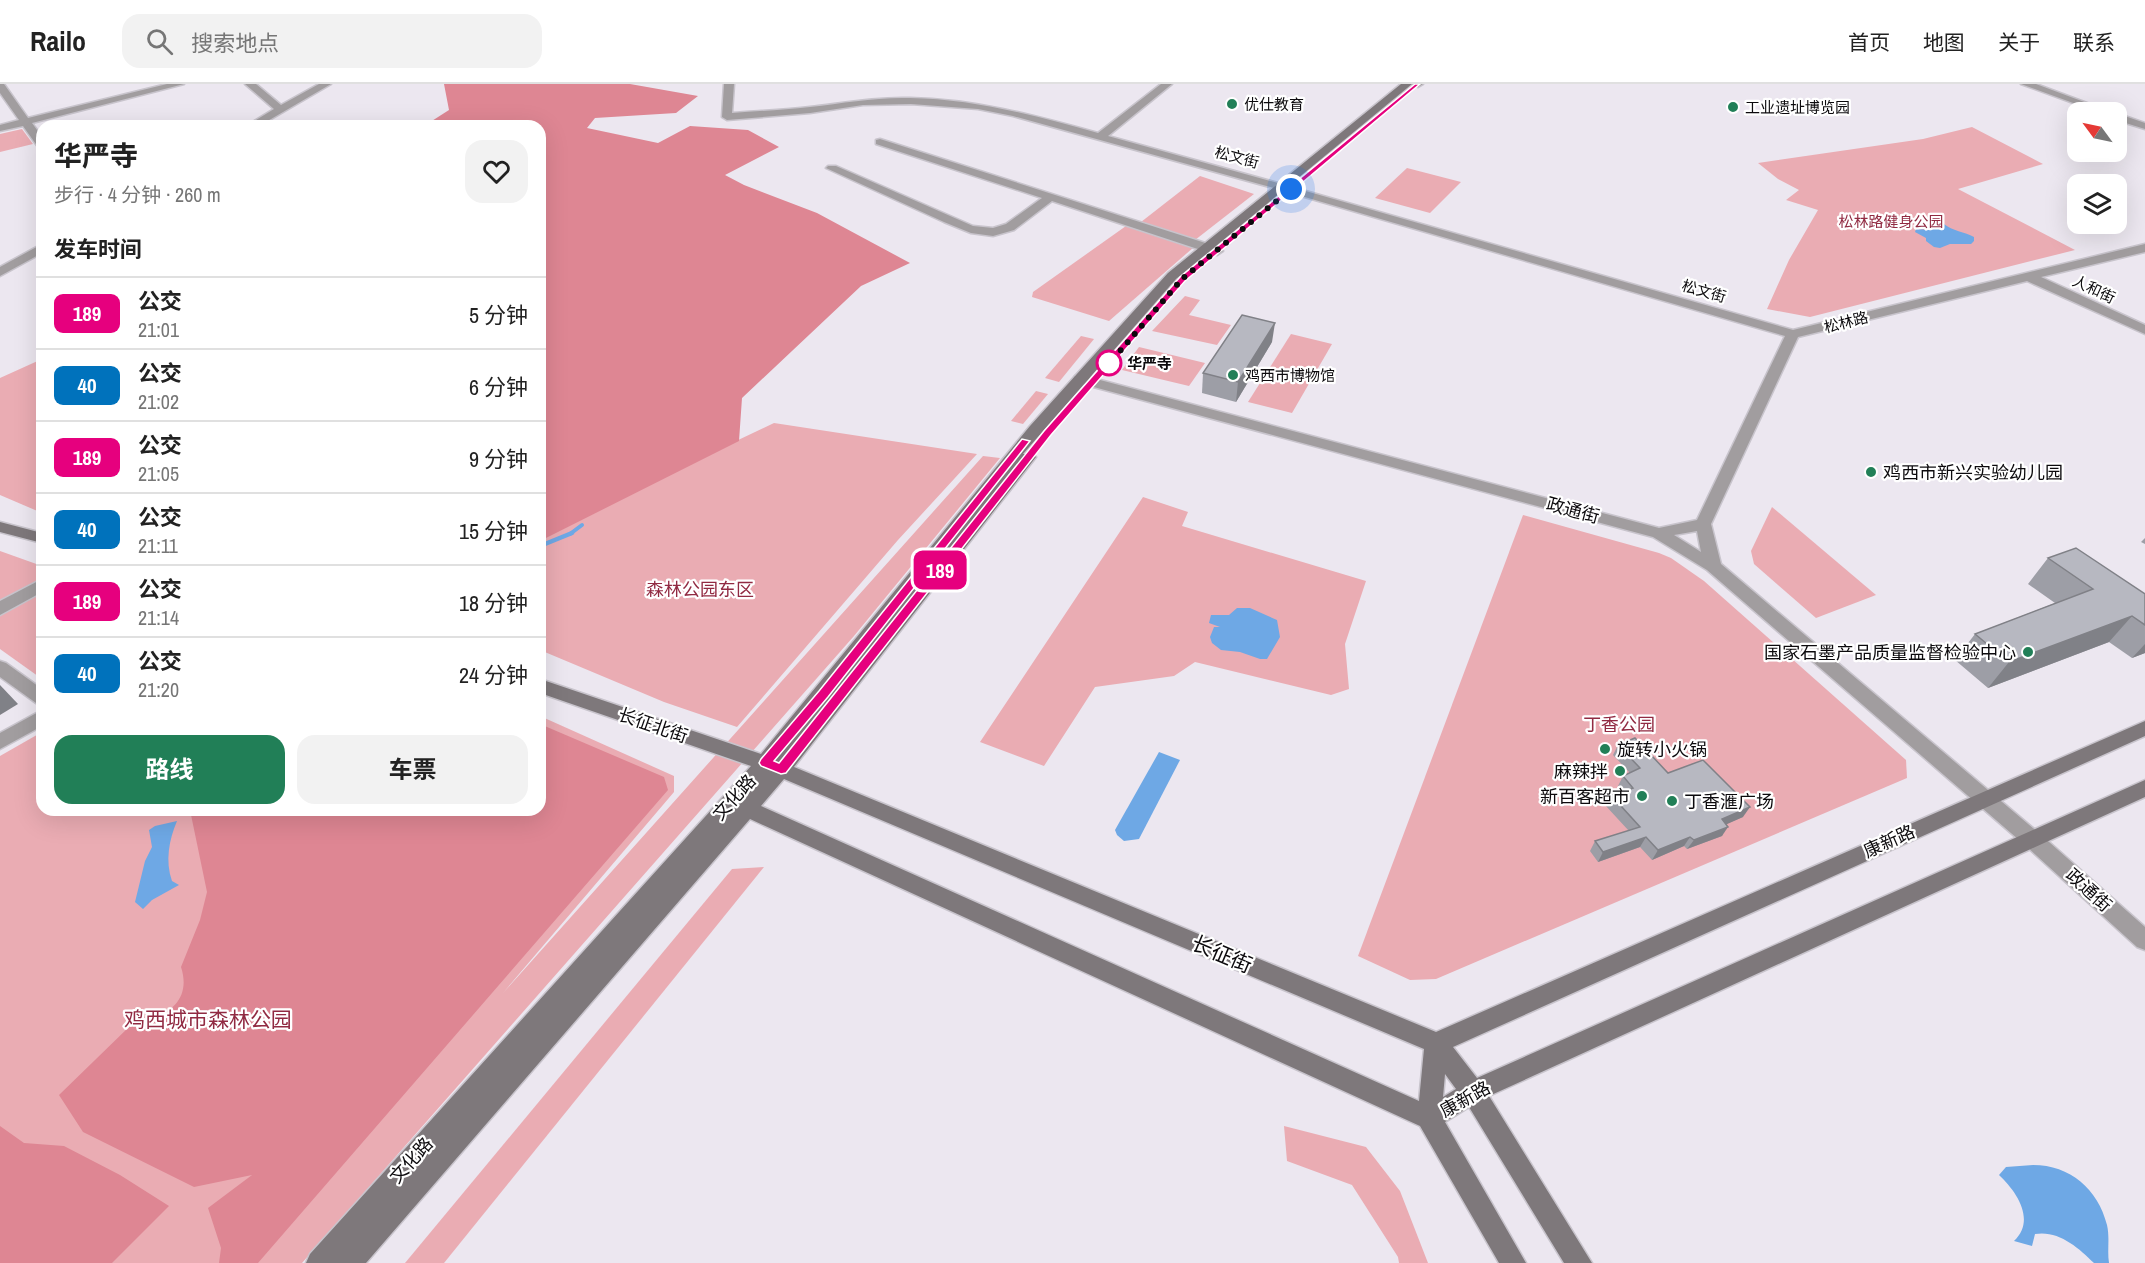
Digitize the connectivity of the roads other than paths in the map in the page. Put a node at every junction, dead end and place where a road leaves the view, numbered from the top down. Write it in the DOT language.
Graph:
graph roads {
  1 [pos="179,84"];
  2 [pos="250,84"];
  3 [pos="326,84"];
  4 [pos="729,84"];
  5 [pos="1167,84"];
  6 [pos="1407,84"];
  7 [pos="1418,84"];
  8 [pos="2025,84"];
  9 [pos="0,86"];
  10 [pos="2077,102"];
  11 [pos="280,109"];
  12 [pos="261,120"];
  13 [pos="2127,120"];
  14 [pos="27,122"];
  15 [pos="2145,126"];
  16 [pos="0,129"];
  17 [pos="36,136"];
  18 [pos="1100,137"];
  19 [pos="880,142"];
  20 [pos="832,168"];
  21 [pos="1286,188"];
  22 [pos="1051,197"];
  23 [pos="2145,248"];
  24 [pos="1211,249"];
  25 [pos="36,251"];
  26 [pos="0,272"];
  27 [pos="2030,277"];
  28 [pos="2145,330"];
  29 [pos="1793,334"];
  30 [pos="1086,380"];
  31 [pos="1703,524"];
  32 [pos="0,528"];
  33 [pos="1659,533"];
  34 [pos="36,537"];
  35 [pos="1713,566"];
  36 [pos="36,588"];
  37 [pos="0,609"];
  38 [pos="0,668"];
  39 [pos="546,688"];
  40 [pos="36,694"];
  41 [pos="36,721"];
  42 [pos="2145,728"];
  43 [pos="0,742"];
  44 [pos="773,766"];
  45 [pos="2145,788"];
  46 [pos="1984,799"];
  47 [pos="748,809"];
  48 [pos="2033,840"];
  49 [pos="2145,939"];
  50 [pos="1436,1043"];
  51 [pos="1473,1092"];
  52 [pos="1429,1118"];
  53 [pos="319,1263"];
  54 [pos="349,1263"];
  55 [pos="1513,1263"];
  56 [pos="1579,1263"];
  1 -- 14 [label="street"];
  2 -- 11 [label="street"];
  3 -- 11 [label="street"];
  4 -- 18 [label="street, 松文街"];
  5 -- 18 [label="street"];
  6 -- 21 [label="main road, 文化路"];
  7 -- 21 [label="main road, 文化路"];
  8 -- 10 [label="street"];
  9 -- 14 [label="street"];
  11 -- 12 [label="street"];
  13 -- 15 [label="street"];
  14 -- 16 [label="street"];
  14 -- 17 [label="street"];
  18 -- 21 [label="street, 松文街"];
  19 -- 22 [label="street"];
  20 -- 22 [label="street"];
  21 -- 24 [label="main road, 文化路"];
  21 -- 29 [label="street, 松文街"];
  22 -- 24 [label="street"];
  23 -- 27 [label="street, 松林路"];
  24 -- 30 [label="main road, 文化路"];
  25 -- 26 [label="street"];
  27 -- 28 [label="street, 人和街"];
  27 -- 29 [label="street, 松林路"];
  29 -- 31 [label="street"];
  30 -- 33 [label="street, 政通街"];
  30 -- 44 [label="main road, 文化路"];
  31 -- 33 [label="street"];
  31 -- 35 [label="street"];
  32 -- 34 [label="main road"];
  33 -- 35 [label="street, 政通街"];
  35 -- 46 [label="street, 政通街"];
  36 -- 37 [label="street"];
  38 -- 40 [label="street"];
  39 -- 44 [label="main road, 长征北街"];
  41 -- 43 [label="street"];
  42 -- 46 [label="main road, 康新路"];
  44 -- 47 [label="main road, 文化路"];
  44 -- 50 [label="main road, 长征街"];
  44 -- 53 [label="main road, 文化路"];
  45 -- 48 [label="main road, 康新路"];
  46 -- 48 [label="street, 政通街"];
  46 -- 50 [label="main road, 康新路"];
  47 -- 52 [label="main road"];
  47 -- 54 [label="main road, 文化路"];
  48 -- 49 [label="street, 政通街"];
  48 -- 51 [label="main road, 康新路"];
  50 -- 51 [label="main road"];
  50 -- 52 [label="main road, 康新路"];
  51 -- 52 [label="main road, 康新路"];
  51 -- 56 [label="main road"];
  52 -- 55 [label="main road"];
}
